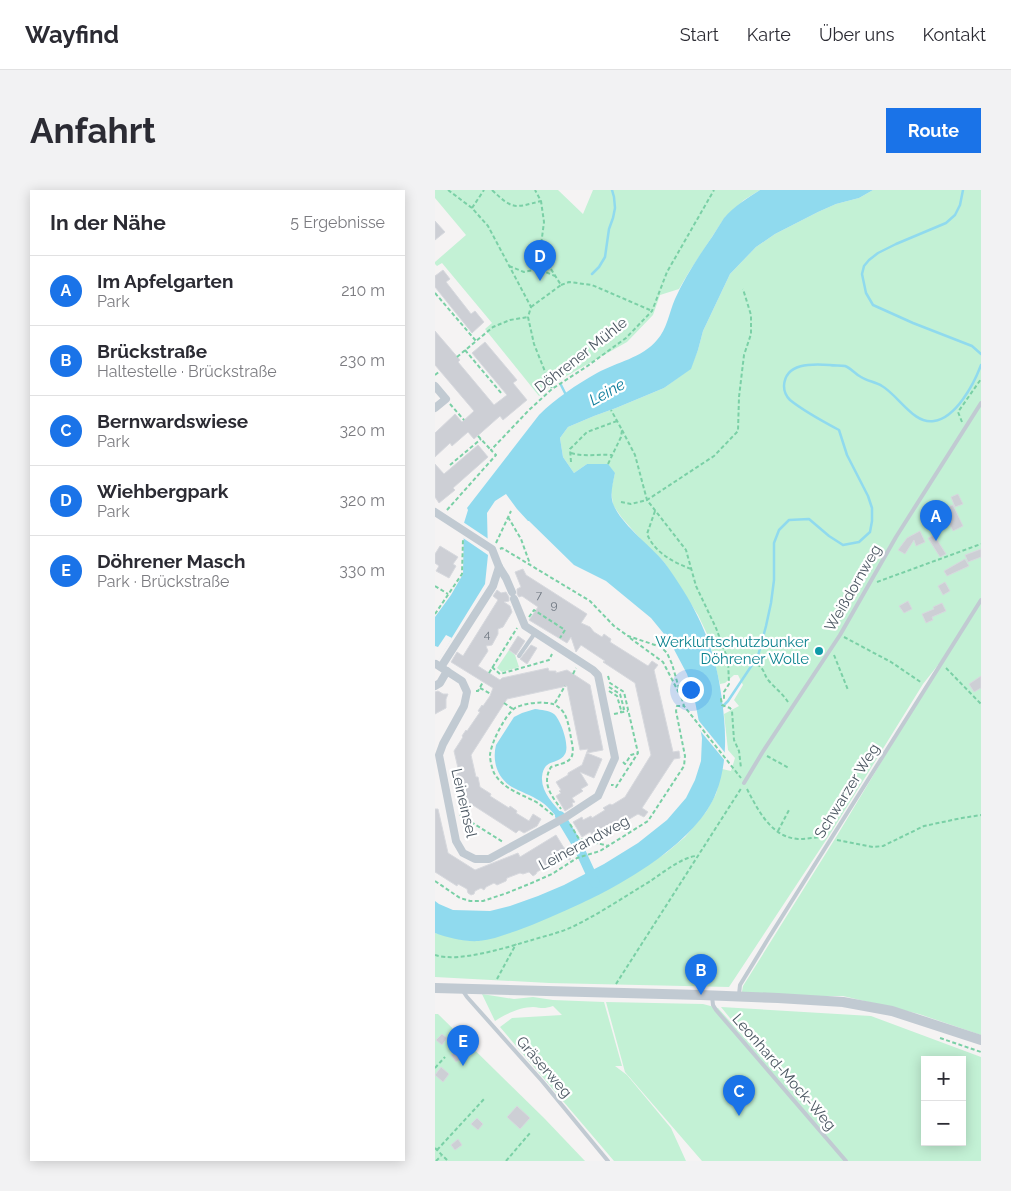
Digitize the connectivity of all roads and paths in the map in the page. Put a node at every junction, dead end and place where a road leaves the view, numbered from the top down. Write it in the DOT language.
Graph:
graph roads {
  1 [pos="448,190"];
  2 [pos="484,190"];
  3 [pos="492,190"];
  4 [pos="535,190"];
  5 [pos="714,190"];
  6 [pos="541,201"];
  7 [pos="472,208"];
  8 [pos="509,266"];
  9 [pos="555,276"];
  10 [pos="561,285"];
  11 [pos="743,289"];
  12 [pos="435,293"];
  13 [pos="531,308"];
  14 [pos="652,311"];
  15 [pos="529,317"];
  16 [pos="475,341"];
  17 [pos="465,350"];
  18 [pos="457,356"];
  19 [pos="440,371"];
  20 [pos="435,375"];
  21 [pos="981,379"];
  22 [pos="435,386"];
  23 [pos="552,389"];
  24 [pos="501,394"];
  25 [pos="446,399"];
  26 [pos="981,403"];
  27 [pos="435,408"];
  28 [pos="611,410"];
  29 [pos="464,420"];
  30 [pos="617,421"];
  31 [pos="965,428"];
  32 [pos="622,430"];
  33 [pos="478,436"];
  34 [pos="481,439"];
  35 [pos="491,450"];
  36 [pos="571,454"];
  37 [pos="612,455"];
  38 [pos="571,462"];
  39 [pos="608,464"];
  40 [pos="450,465"];
  41 [pos="647,500"];
  42 [pos="621,502"];
  43 [pos="511,511"];
  44 [pos="655,511"];
  45 [pos="438,514"];
  46 [pos="508,517"];
  47 [pos="463,530"];
  48 [pos="981,544"];
  49 [pos="492,549"];
  50 [pos="531,566"];
  51 [pos="499,568"];
  52 [pos="691,569"];
  53 [pos="868,585"];
  54 [pos="435,586"];
  55 [pos="448,594"];
  56 [pos="981,600"];
  57 [pos="435,614"];
  58 [pos="522,619"];
  59 [pos="535,633"];
  60 [pos="840,635"];
  61 [pos="628,636"];
  62 [pos="556,646"];
  63 [pos="831,648"];
  64 [pos="519,656"];
  65 [pos="757,664"];
  66 [pos="940,664"];
  67 [pos="441,668"];
  68 [pos="492,668"];
  69 [pos="489,673"];
  70 [pos="607,673"];
  71 [pos="483,682"];
  72 [pos="610,683"];
  73 [pos="435,686"];
  74 [pos="565,686"];
  75 [pos="927,686"];
  76 [pos="480,688"];
  77 [pos="848,690"];
  78 [pos="467,692"];
  79 [pos="602,692"];
  80 [pos="491,694"];
  81 [pos="682,700"];
  82 [pos="505,703"];
  83 [pos="555,704"];
  84 [pos="981,704"];
  85 [pos="684,706"];
  86 [pos="791,708"];
  87 [pos="513,709"];
  88 [pos="621,711"];
  89 [pos="628,711"];
  90 [pos="607,716"];
  91 [pos="637,753"];
  92 [pos="762,753"];
  93 [pos="625,764"];
  94 [pos="741,768"];
  95 [pos="789,768"];
  96 [pos="744,783"];
  97 [pos="613,784"];
  98 [pos="790,808"];
  99 [pos="449,809"];
  100 [pos="981,815"];
  101 [pos="566,817"];
  102 [pos="557,821"];
  103 [pos="778,831"];
  104 [pos="831,838"];
  105 [pos="609,846"];
  106 [pos="510,847"];
  107 [pos="697,856"];
  108 [pos="435,881"];
  109 [pos="516,944"];
  110 [pos="435,954"];
  111 [pos="435,988"];
  112 [pos="462,989"];
  113 [pos="495,990"];
  114 [pos="616,994"];
  115 [pos="739,997"];
  116 [pos="712,1000"];
  117 [pos="707,1008"];
  118 [pos="981,1040"];
  119 [pos="445,1057"];
  120 [pos="435,1068"];
  121 [pos="485,1098"];
  122 [pos="530,1133"];
  123 [pos="436,1149"];
  124 [pos="442,1155"];
  125 [pos="436,1161"];
  126 [pos="448,1161"];
  127 [pos="506,1161"];
  128 [pos="608,1161"];
  129 [pos="846,1161"];
  1 -- 7 [label="path"];
  2 -- 7 [label="path"];
  3 -- 6 [label="path"];
  4 -- 6 [label="path"];
  5 -- 14 [label="path, Döhrener Mühle"];
  6 -- 9 [label="path"];
  7 -- 8 [label="path"];
  8 -- 9 [label="path"];
  8 -- 13 [label="path"];
  9 -- 10 [label="path"];
  10 -- 13 [label="path"];
  10 -- 14 [label="path"];
  11 -- 41 [label="path"];
  12 -- 16 [label="path"];
  13 -- 15 [label="path"];
  14 -- 23 [label="path, Döhrener Mühle"];
  15 -- 16 [label="path"];
  15 -- 23 [label="path"];
  16 -- 17 [label="path"];
  17 -- 18 [label="path"];
  17 -- 24 [label="path"];
  19 -- 20 [label="path"];
  21 -- 31 [label="path"];
  22 -- 25 [label="street"];
  23 -- 35 [label="path, Döhrener Mühle"];
  25 -- 27 [label="street"];
  25 -- 29 [label="path"];
  26 -- 31 [label="lane, Weißdornweg"];
  28 -- 30 [label="path"];
  30 -- 32 [label="path"];
  30 -- 36 [label="path"];
  31 -- 53 [label="lane, Weißdornweg"];
  32 -- 37 [label="path"];
  32 -- 41 [label="path"];
  33 -- 34 [label="path"];
  34 -- 35 [label="path"];
  34 -- 40 [label="path"];
  35 -- 45 [label="path, Döhrener Mühle"];
  36 -- 37 [label="path"];
  36 -- 38 [label="path"];
  37 -- 39 [label="path"];
  41 -- 42 [label="path"];
  41 -- 44 [label="path"];
  43 -- 46 [label="path"];
  44 -- 52 [label="path"];
  44 -- 52 [label="path"];
  45 -- 47 [label="street"];
  46 -- 49 [label="path"];
  46 -- 50 [label="path"];
  47 -- 49 [label="street"];
  47 -- 55 [label="path"];
  48 -- 53 [label="path"];
  49 -- 50 [label="path"];
  49 -- 51 [label="street"];
  50 -- 61 [label="path"];
  51 -- 58 [label="street"];
  51 -- 67 [label="street"];
  52 -- 94 [label="path"];
  53 -- 60 [label="lane, Weißdornweg"];
  54 -- 55 [label="path"];
  55 -- 57 [label="path"];
  56 -- 66 [label="lane, Schwarzer Weg"];
  58 -- 59 [label="street, Leineinsel"];
  58 -- 62 [label="path"];
  58 -- 68 [label="path"];
  59 -- 62 [label="street, Leineinsel"];
  59 -- 64 [label="lane"];
  60 -- 63 [label="lane, Weißdornweg"];
  60 -- 75 [label="path"];
  61 -- 81 [label="path"];
  61 -- 81 [label="path"];
  62 -- 68 [label="path"];
  62 -- 79 [label="street, Leineinsel"];
  63 -- 77 [label="path"];
  63 -- 86 [label="lane, Weißdornweg"];
  65 -- 86 [label="path"];
  66 -- 75 [label="lane, Schwarzer Weg"];
  66 -- 84 [label="path"];
  67 -- 73 [label="street"];
  67 -- 78 [label="street"];
  68 -- 69 [label="path"];
  70 -- 72 [label="path"];
  71 -- 76 [label="path"];
  72 -- 88 [label="path"];
  72 -- 89 [label="path"];
  74 -- 83 [label="path"];
  75 -- 104 [label="lane, Schwarzer Weg"];
  76 -- 78 [label="path"];
  76 -- 80 [label="path"];
  78 -- 99 [label="street, Leineinsel"];
  79 -- 88 [label="path"];
  79 -- 90 [label="street, Leineinsel"];
  81 -- 85 [label="path"];
  82 -- 87 [label="path"];
  83 -- 87 [label="path"];
  83 -- 101 [label="path"];
  85 -- 96 [label="path"];
  85 -- 105 [label="path, Leinerandweg"];
  86 -- 92 [label="lane, Weißdornweg"];
  87 -- 102 [label="path"];
  88 -- 89 [label="path"];
  88 -- 90 [label="path"];
  89 -- 91 [label="path"];
  90 -- 101 [label="street, Leineinsel"];
  91 -- 93 [label="path"];
  91 -- 97 [label="path"];
  92 -- 95 [label="path"];
  92 -- 96 [label="lane, Weißdornweg"];
  96 -- 103 [label="path"];
  96 -- 107 [label="path"];
  98 -- 103 [label="path"];
  99 -- 106 [label="path"];
  99 -- 106 [label="street, Leineinsel"];
  100 -- 104 [label="path"];
  101 -- 102 [label="street, Leineinsel"];
  101 -- 105 [label="path"];
  102 -- 106 [label="street, Leineinsel"];
  103 -- 104 [label="path"];
  104 -- 115 [label="lane, Schwarzer Weg"];
  105 -- 108 [label="path, Leinerandweg"];
  107 -- 109 [label="path"];
  107 -- 114 [label="path"];
  109 -- 110 [label="path"];
  109 -- 113 [label="path"];
  111 -- 112 [label="street"];
  112 -- 113 [label="street"];
  112 -- 128 [label="lane, Gräserweg"];
  113 -- 114 [label="street"];
  114 -- 116 [label="street"];
  115 -- 116 [label="street"];
  115 -- 118 [label="street"];
  116 -- 117 [label="lane"];
  116 -- 129 [label="lane, Leonhard-Mock-Weg"];
  119 -- 120 [label="path"];
  121 -- 123 [label="path"];
  122 -- 127 [label="path"];
  123 -- 124 [label="path"];
  124 -- 125 [label="path"];
  124 -- 126 [label="path"];
}
